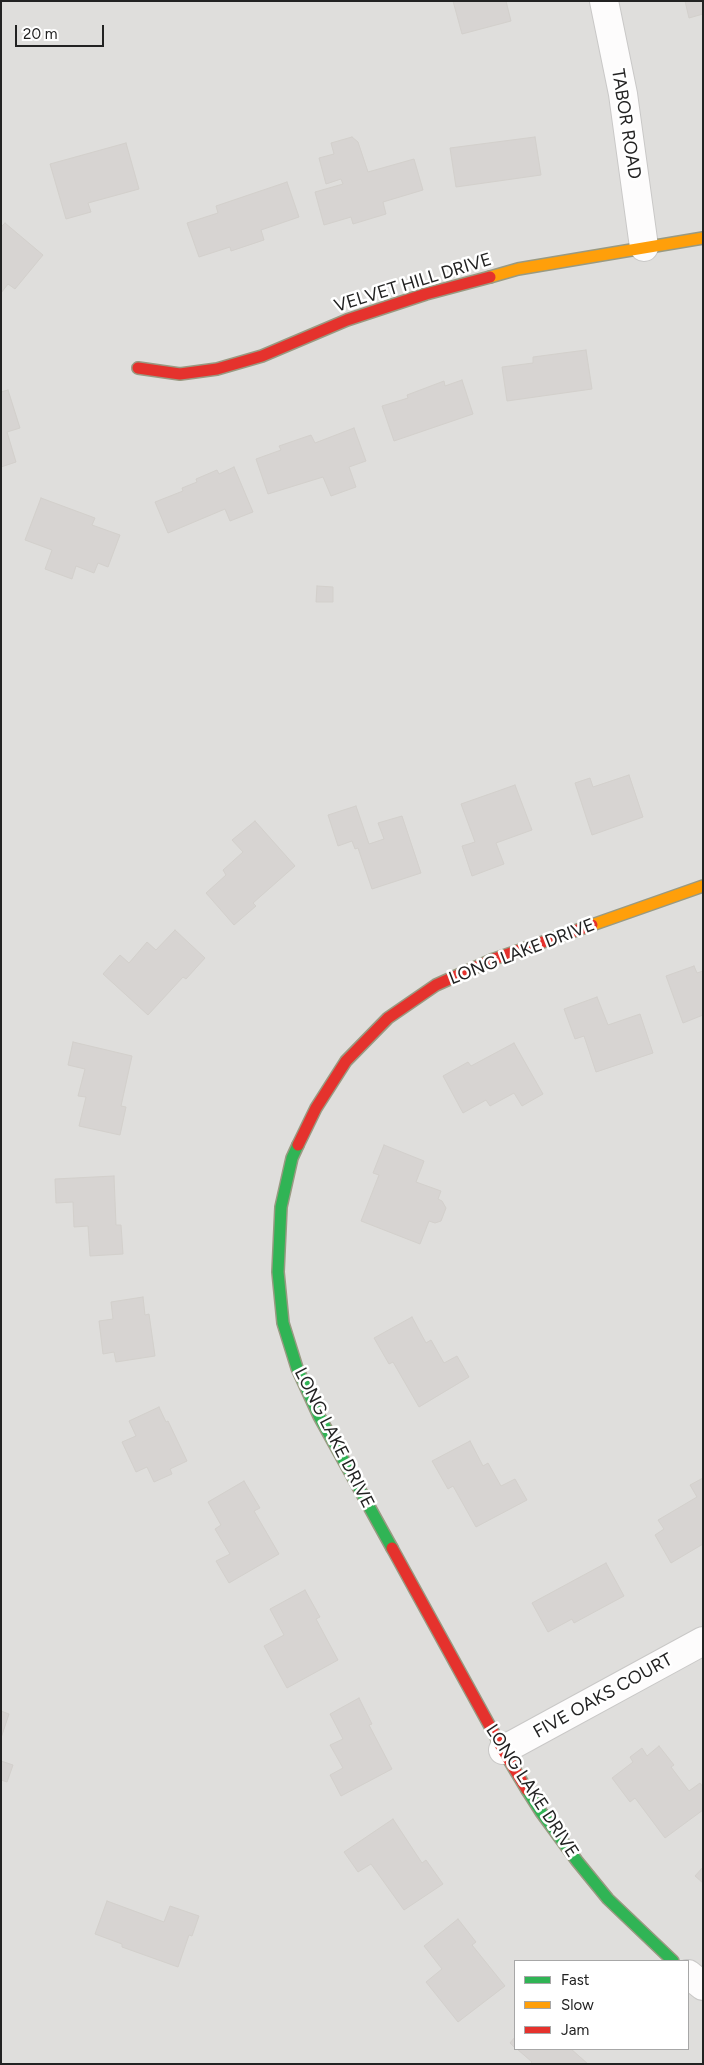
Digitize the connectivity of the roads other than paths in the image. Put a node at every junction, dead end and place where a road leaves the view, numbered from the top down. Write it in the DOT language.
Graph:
graph roads {
  1 [pos="604,1"];
  2 [pos="703,238"];
  3 [pos="644,247"];
  4 [pos="138,368"];
  5 [pos="703,886"];
  6 [pos="703,1641"];
  7 [pos="503,1750"];
  8 [pos="672,1960"];
  9 [pos="689,1975"];
  10 [pos="703,1986"];
  1 -- 3 [label="street, TABOR ROAD"];
  2 -- 3 [label="street, VELVET HILL DRIVE"];
  3 -- 4 [label="street, VELVET HILL DRIVE"];
  5 -- 7 [label="street, LONG LAKE DRIVE"];
  6 -- 7 [label="street, FIVE OAKS COURT"];
  7 -- 8 [label="street, LONG LAKE DRIVE"];
  9 -- 10 [label="street"];
}
